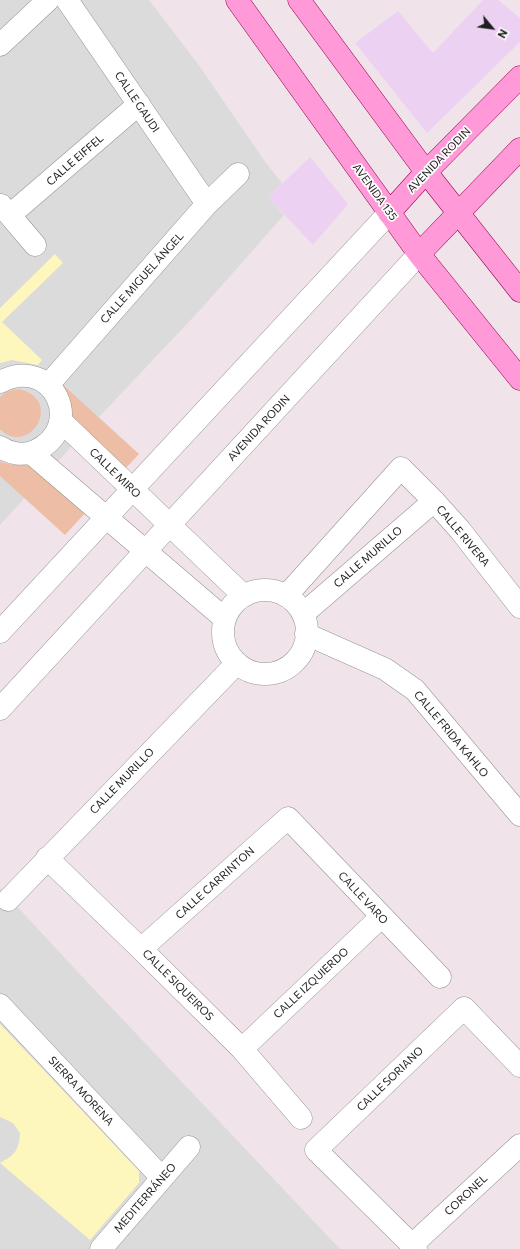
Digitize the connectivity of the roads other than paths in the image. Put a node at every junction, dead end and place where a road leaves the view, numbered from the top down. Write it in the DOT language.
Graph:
graph roads {
  1 [pos="48,0"];
  2 [pos="67,0"];
  3 [pos="237,0"];
  4 [pos="300,0"];
  5 [pos="0,45"];
  6 [pos="520,77"];
  7 [pos="139,104"];
  8 [pos="520,149"];
  9 [pos="426,172"];
  10 [pos="238,174"];
  11 [pos="207,204"];
  12 [pos="5,210"];
  13 [pos="458,212"];
  14 [pos="389,213"];
  15 [pos="35,245"];
  16 [pos="419,254"];
  17 [pos="520,291"];
  18 [pos="520,379"];
  19 [pos="0,382"];
  20 [pos="48,385"];
  21 [pos="61,421"];
  22 [pos="0,447"];
  23 [pos="31,453"];
  24 [pos="132,489"];
  25 [pos="434,501"];
  26 [pos="106,517"];
  27 [pos="170,525"];
  28 [pos="145,551"];
  29 [pos="244,596"];
  30 [pos="286,596"];
  31 [pos="520,607"];
  32 [pos="225,619"];
  33 [pos="305,624"];
  34 [pos="0,632"];
  35 [pos="237,663"];
  36 [pos="0,709"];
  37 [pos="520,815"];
  38 [pos="288,818"];
  39 [pos="47,858"];
  40 [pos="8,900"];
  41 [pos="381,917"];
  42 [pos="141,949"];
  43 [pos="440,977"];
  44 [pos="0,1005"];
  45 [pos="242,1049"];
  46 [pos="520,1066"];
  47 [pos="301,1118"];
  48 [pos="520,1145"];
  49 [pos="189,1147"];
  50 [pos="162,1178"];
  51 [pos="414,1247"];
  52 [pos="101,1249"];
  1 -- 5 [label="street"];
  2 -- 7 [label="street, CALLE GAUDI"];
  3 -- 14 [label="main road, AVENIDA 135"];
  4 -- 9 [label="main road"];
  6 -- 9 [label="main road, AVENIDA RODIN"];
  7 -- 11 [label="street, CALLE GAUDI"];
  7 -- 12 [label="street, CALLE EIFFEL"];
  8 -- 13 [label="main road, AVENIDA RODIN"];
  9 -- 13 [label="main road"];
  9 -- 14 [label="main road, AVENIDA RODIN"];
  10 -- 11 [label="street, CALLE MIGUEL ÁNGEL"];
  11 -- 20 [label="street, CALLE MIGUEL ÁNGEL"];
  12 -- 15 [label="street"];
  13 -- 16 [label="main road, AVENIDA RODIN"];
  13 -- 17 [label="main road"];
  14 -- 16 [label="main road, AVENIDA 135"];
  14 -- 24 [label="street, AVENIDA RODIN"];
  16 -- 18 [label="main road, AVENIDA 135"];
  16 -- 27 [label="street, AVENIDA RODIN"];
  19 -- 20 [label="street"];
  20 -- 21 [label="street"];
  21 -- 23 [label="street"];
  21 -- 24 [label="street, CALLE MIRO"];
  22 -- 23 [label="street"];
  23 -- 26 [label="street"];
  24 -- 26 [label="street, AVENIDA RODIN"];
  24 -- 27 [label="street, CALLE MIRO"];
  25 -- 30 [label="street, CALLE RIVERA"];
  25 -- 31 [label="street, CALLE RIVERA"];
  25 -- 33 [label="street, CALLE MURILLO"];
  26 -- 28 [label="street"];
  26 -- 34 [label="street, AVENIDA RODIN"];
  27 -- 28 [label="street, AVENIDA RODIN"];
  27 -- 29 [label="street"];
  28 -- 32 [label="street"];
  28 -- 36 [label="street, AVENIDA RODIN"];
  29 -- 30 [label="street"];
  29 -- 32 [label="street"];
  30 -- 33 [label="street"];
  32 -- 35 [label="street"];
  33 -- 35 [label="street"];
  33 -- 37 [label="street, CALLE FRIDA KAHLO"];
  35 -- 39 [label="street, CALLE MURILLO"];
  38 -- 41 [label="street, CALLE VARO"];
  38 -- 42 [label="street, CALLE CARRINTON"];
  39 -- 40 [label="street, CALLE MURILLO"];
  39 -- 42 [label="street, CALLE SIQUEIROS"];
  41 -- 43 [label="street, CALLE VARO"];
  41 -- 45 [label="street, CALLE IZQUIERDO"];
  42 -- 45 [label="street, CALLE SIQUEIROS"];
  44 -- 50 [label="street, SIERRA MORENA"];
  45 -- 47 [label="street, CALLE SIQUEIROS"];
  46 -- 51 [label="street, CALLE SORIANO"];
  48 -- 51 [label="street, CORONEL"];
  49 -- 50 [label="street, MEDITERRÁNEO"];
  50 -- 52 [label="street, MEDITERRÁNEO"];
}
